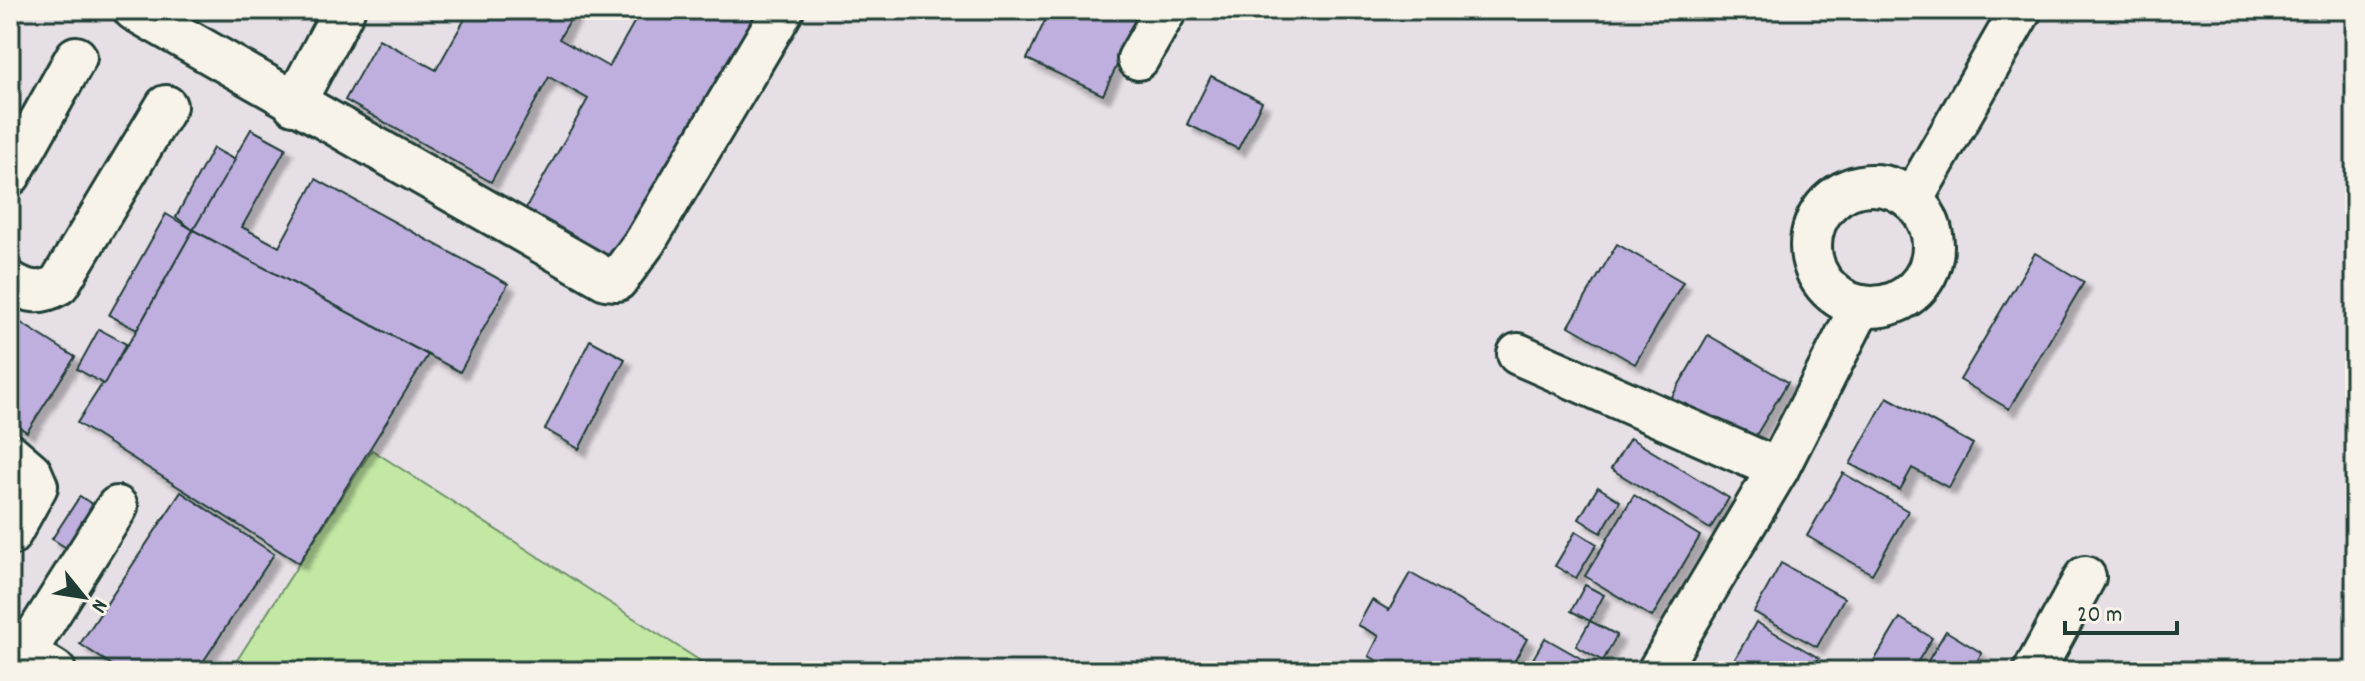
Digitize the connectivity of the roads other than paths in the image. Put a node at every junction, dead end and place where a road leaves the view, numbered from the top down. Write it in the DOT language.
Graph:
graph roads {
  1 [pos="134,10"];
  2 [pos="344,10"];
  3 [pos="783,10"];
  4 [pos="1166,10"];
  5 [pos="2021,10"];
  6 [pos="76,57"];
  7 [pos="1138,59"];
  8 [pos="294,104"];
  9 [pos="166,106"];
  10 [pos="10,175"];
  11 [pos="1912,200"];
  12 [pos="10,282"];
  13 [pos="1861,306"];
  14 [pos="1518,354"];
  15 [pos="10,454"];
  16 [pos="1778,469"];
  17 [pos="117,507"];
  18 [pos="10,535"];
  19 [pos="2085,577"];
  20 [pos="30,656"];
  21 [pos="1658,671"];
  22 [pos="2034,671"];
  1 -- 8 [label="street"];
  2 -- 8 [label="street"];
  3 -- 8 [label="street"];
  4 -- 7 [label="street"];
  5 -- 11 [label="street"];
  6 -- 10 [label="street"];
  9 -- 12 [label="street"];
  11 -- 13 [label="street"];
  11 -- 13 [label="street"];
  13 -- 16 [label="street"];
  14 -- 16 [label="street"];
  15 -- 18 [label="street"];
  16 -- 21 [label="street"];
  17 -- 20 [label="street"];
  19 -- 22 [label="street"];
}
